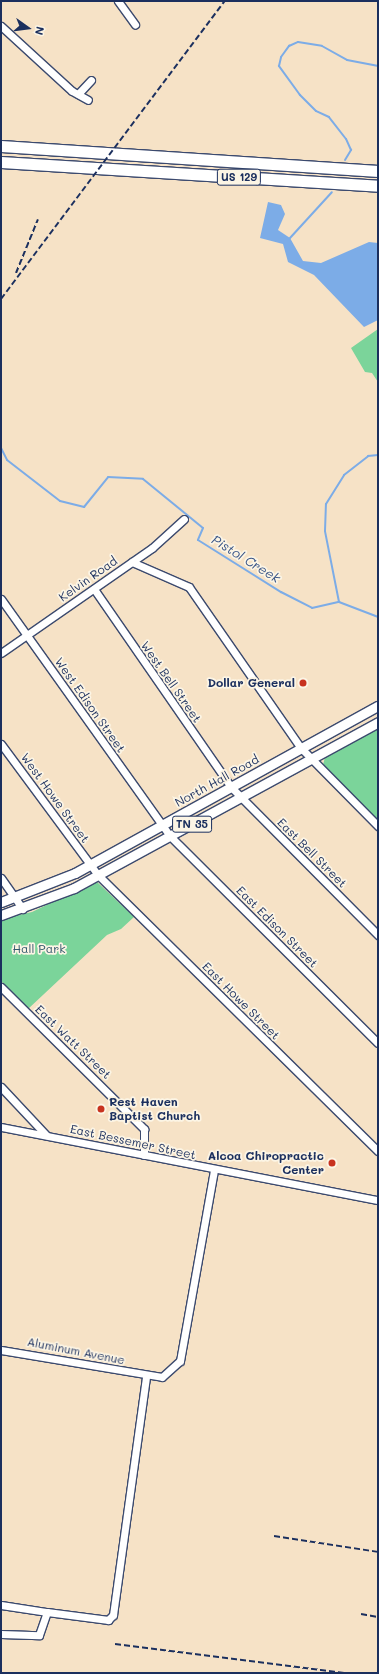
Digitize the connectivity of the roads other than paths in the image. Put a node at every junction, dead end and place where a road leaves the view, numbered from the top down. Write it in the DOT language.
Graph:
graph roads {
  1 [pos="118,1"];
  2 [pos="135,24"];
  3 [pos="1,26"];
  4 [pos="91,80"];
  5 [pos="78,94"];
  6 [pos="88,100"];
  7 [pos="1,146"];
  8 [pos="1,162"];
  9 [pos="378,171"];
  10 [pos="378,186"];
  11 [pos="184,519"];
  12 [pos="132,562"];
  13 [pos="94,589"];
  14 [pos="1,599"];
  15 [pos="27,635"];
  16 [pos="1,653"];
  17 [pos="378,706"];
  18 [pos="378,722"];
  19 [pos="1,744"];
  20 [pos="301,748"];
  21 [pos="311,759"];
  22 [pos="231,787"];
  23 [pos="241,797"];
  24 [pos="162,825"];
  25 [pos="378,826"];
  26 [pos="170,836"];
  27 [pos="90,865"];
  28 [pos="98,875"];
  29 [pos="1,878"];
  30 [pos="15,898"];
  31 [pos="1,902"];
  32 [pos="23,909"];
  33 [pos="1,915"];
  34 [pos="378,935"];
  35 [pos="1,987"];
  36 [pos="378,1043"];
  37 [pos="1,1087"];
  38 [pos="1,1127"];
  39 [pos="46,1135"];
  40 [pos="378,1151"];
  41 [pos="144,1155"];
  42 [pos="214,1170"];
  43 [pos="378,1200"];
  44 [pos="1,1350"];
  45 [pos="146,1376"];
  46 [pos="1,1605"];
  47 [pos="47,1612"];
  48 [pos="1,1634"];
  1 -- 2 [label="street"];
  3 -- 5 [label="street"];
  4 -- 5 [label="street"];
  5 -- 6 [label="street"];
  7 -- 9 [label="highway, US 129"];
  8 -- 10 [label="highway, US 129"];
  11 -- 12 [label="street, Kelvin Road"];
  12 -- 13 [label="street, Kelvin Road"];
  12 -- 20 [label="street"];
  13 -- 15 [label="street, Kelvin Road"];
  13 -- 22 [label="street, West Bell Street"];
  14 -- 15 [label="street, West Edison Street"];
  15 -- 16 [label="street, Kelvin Road"];
  15 -- 24 [label="street, West Edison Street"];
  17 -- 20 [label="main road, North Hall Road / TN 35"];
  18 -- 21 [label="main road, North Hall Road / TN 35"];
  19 -- 27 [label="street, West Howe Street"];
  20 -- 21 [label="street"];
  20 -- 22 [label="main road, North Hall Road / TN 35"];
  21 -- 23 [label="main road, North Hall Road / TN 35"];
  21 -- 25 [label="street"];
  22 -- 23 [label="street, East Bell Street"];
  22 -- 24 [label="main road, North Hall Road / TN 35"];
  23 -- 26 [label="main road, North Hall Road / TN 35"];
  23 -- 34 [label="street, East Bell Street"];
  24 -- 26 [label="street, East Edison Street"];
  24 -- 27 [label="main road, North Hall Road / TN 35"];
  26 -- 28 [label="main road, North Hall Road / TN 35"];
  26 -- 36 [label="street, East Edison Street"];
  27 -- 28 [label="street, East Howe Street"];
  27 -- 30 [label="main road, North Hall Road / TN 35"];
  28 -- 32 [label="main road, North Hall Road / TN 35"];
  28 -- 40 [label="street, East Howe Street"];
  29 -- 30 [label="street"];
  30 -- 31 [label="main road, North Hall Road / TN 35"];
  30 -- 32 [label="street"];
  32 -- 33 [label="main road, North Hall Road / TN 35"];
  35 -- 41 [label="street, East Watt Street"];
  37 -- 39 [label="street"];
  38 -- 39 [label="street, East Bessemer Street"];
  39 -- 41 [label="street, East Bessemer Street"];
  41 -- 42 [label="street, East Bessemer Street"];
  42 -- 43 [label="street, East Bessemer Street"];
  42 -- 45 [label="street, Aluminum Avenue"];
  44 -- 45 [label="street, Aluminum Avenue"];
  45 -- 47 [label="street"];
  46 -- 47 [label="street"];
  47 -- 48 [label="street"];
}
